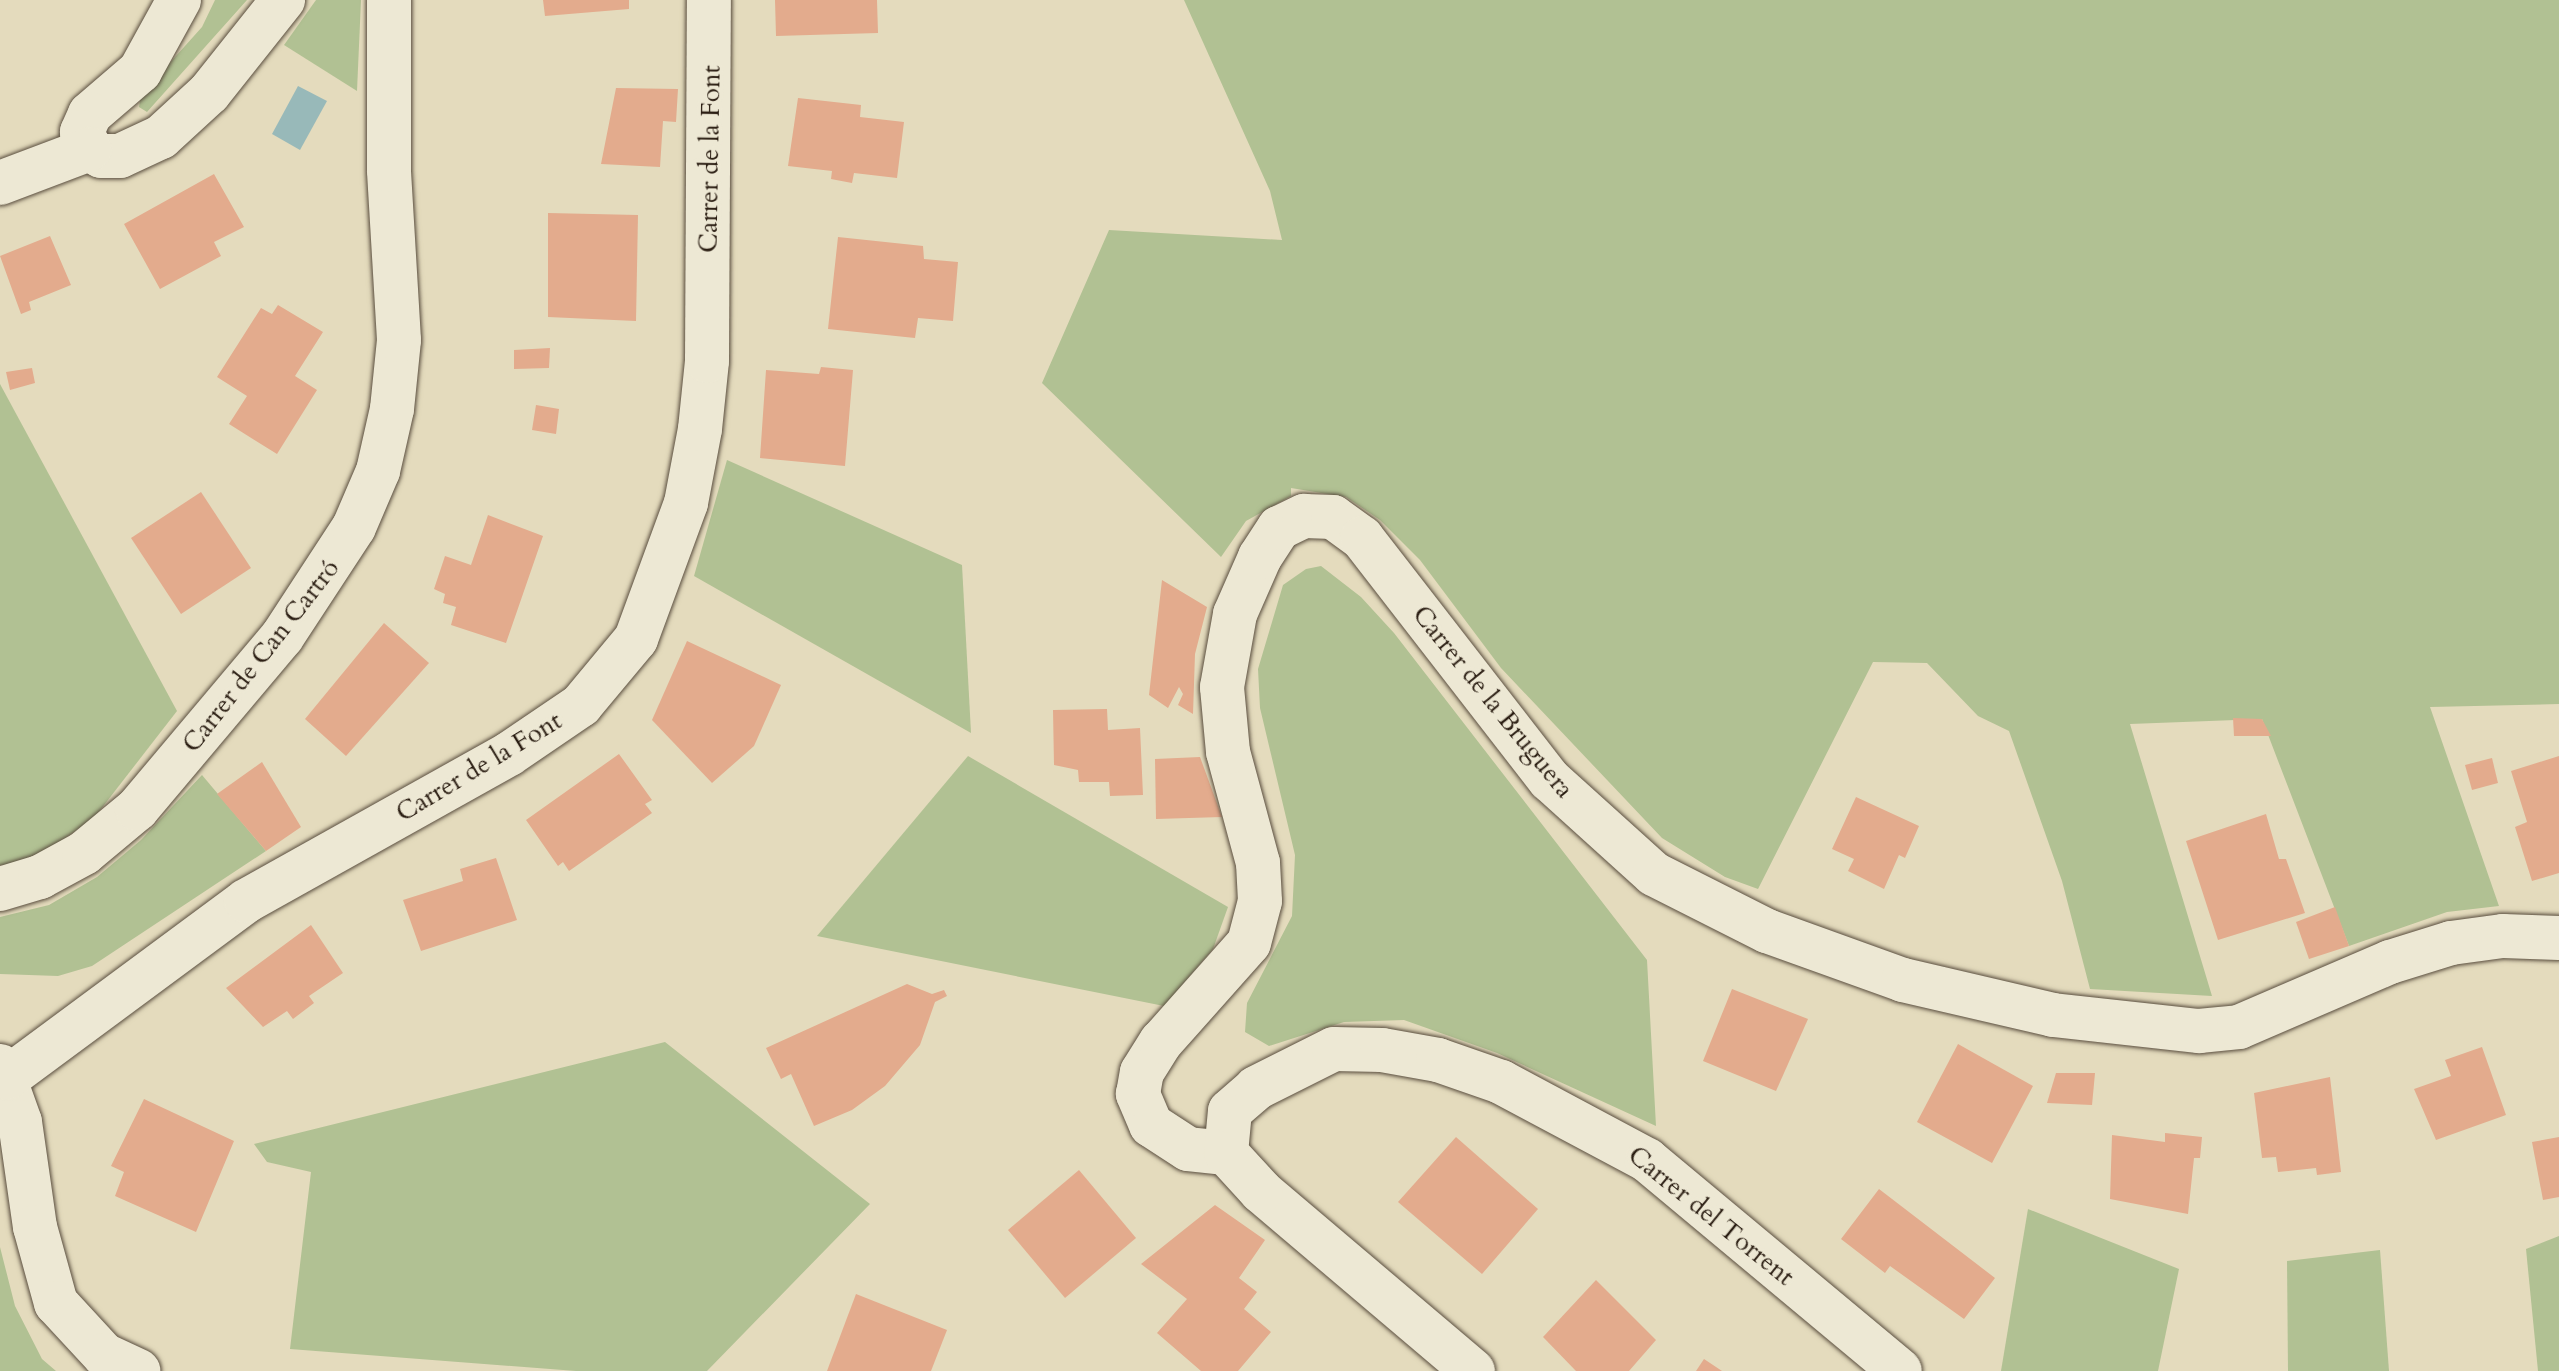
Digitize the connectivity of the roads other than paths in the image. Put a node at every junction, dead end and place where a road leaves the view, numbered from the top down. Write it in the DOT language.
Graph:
graph roads {
  1 [pos="179,0"];
  2 [pos="283,0"];
  3 [pos="389,0"];
  4 [pos="709,0"];
  5 [pos="90,149"];
  6 [pos="0,183"];
  7 [pos="0,889"];
  8 [pos="2559,938"];
  9 [pos="3,1072"];
  10 [pos="1226,1153"];
  11 [pos="138,1371"];
  12 [pos="1473,1371"];
  13 [pos="1900,1371"];
  1 -- 5 [label="street"];
  2 -- 5 [label="street"];
  3 -- 7 [label="street, Carrer de Can Cartró"];
  4 -- 9 [label="street, Carrer de la Font"];
  5 -- 6 [label="street"];
  8 -- 10 [label="street, Carrer de la Bruguera"];
  9 -- 11 [label="street"];
  10 -- 12 [label="street"];
  10 -- 13 [label="street, Carrer del Torrent"];
}
